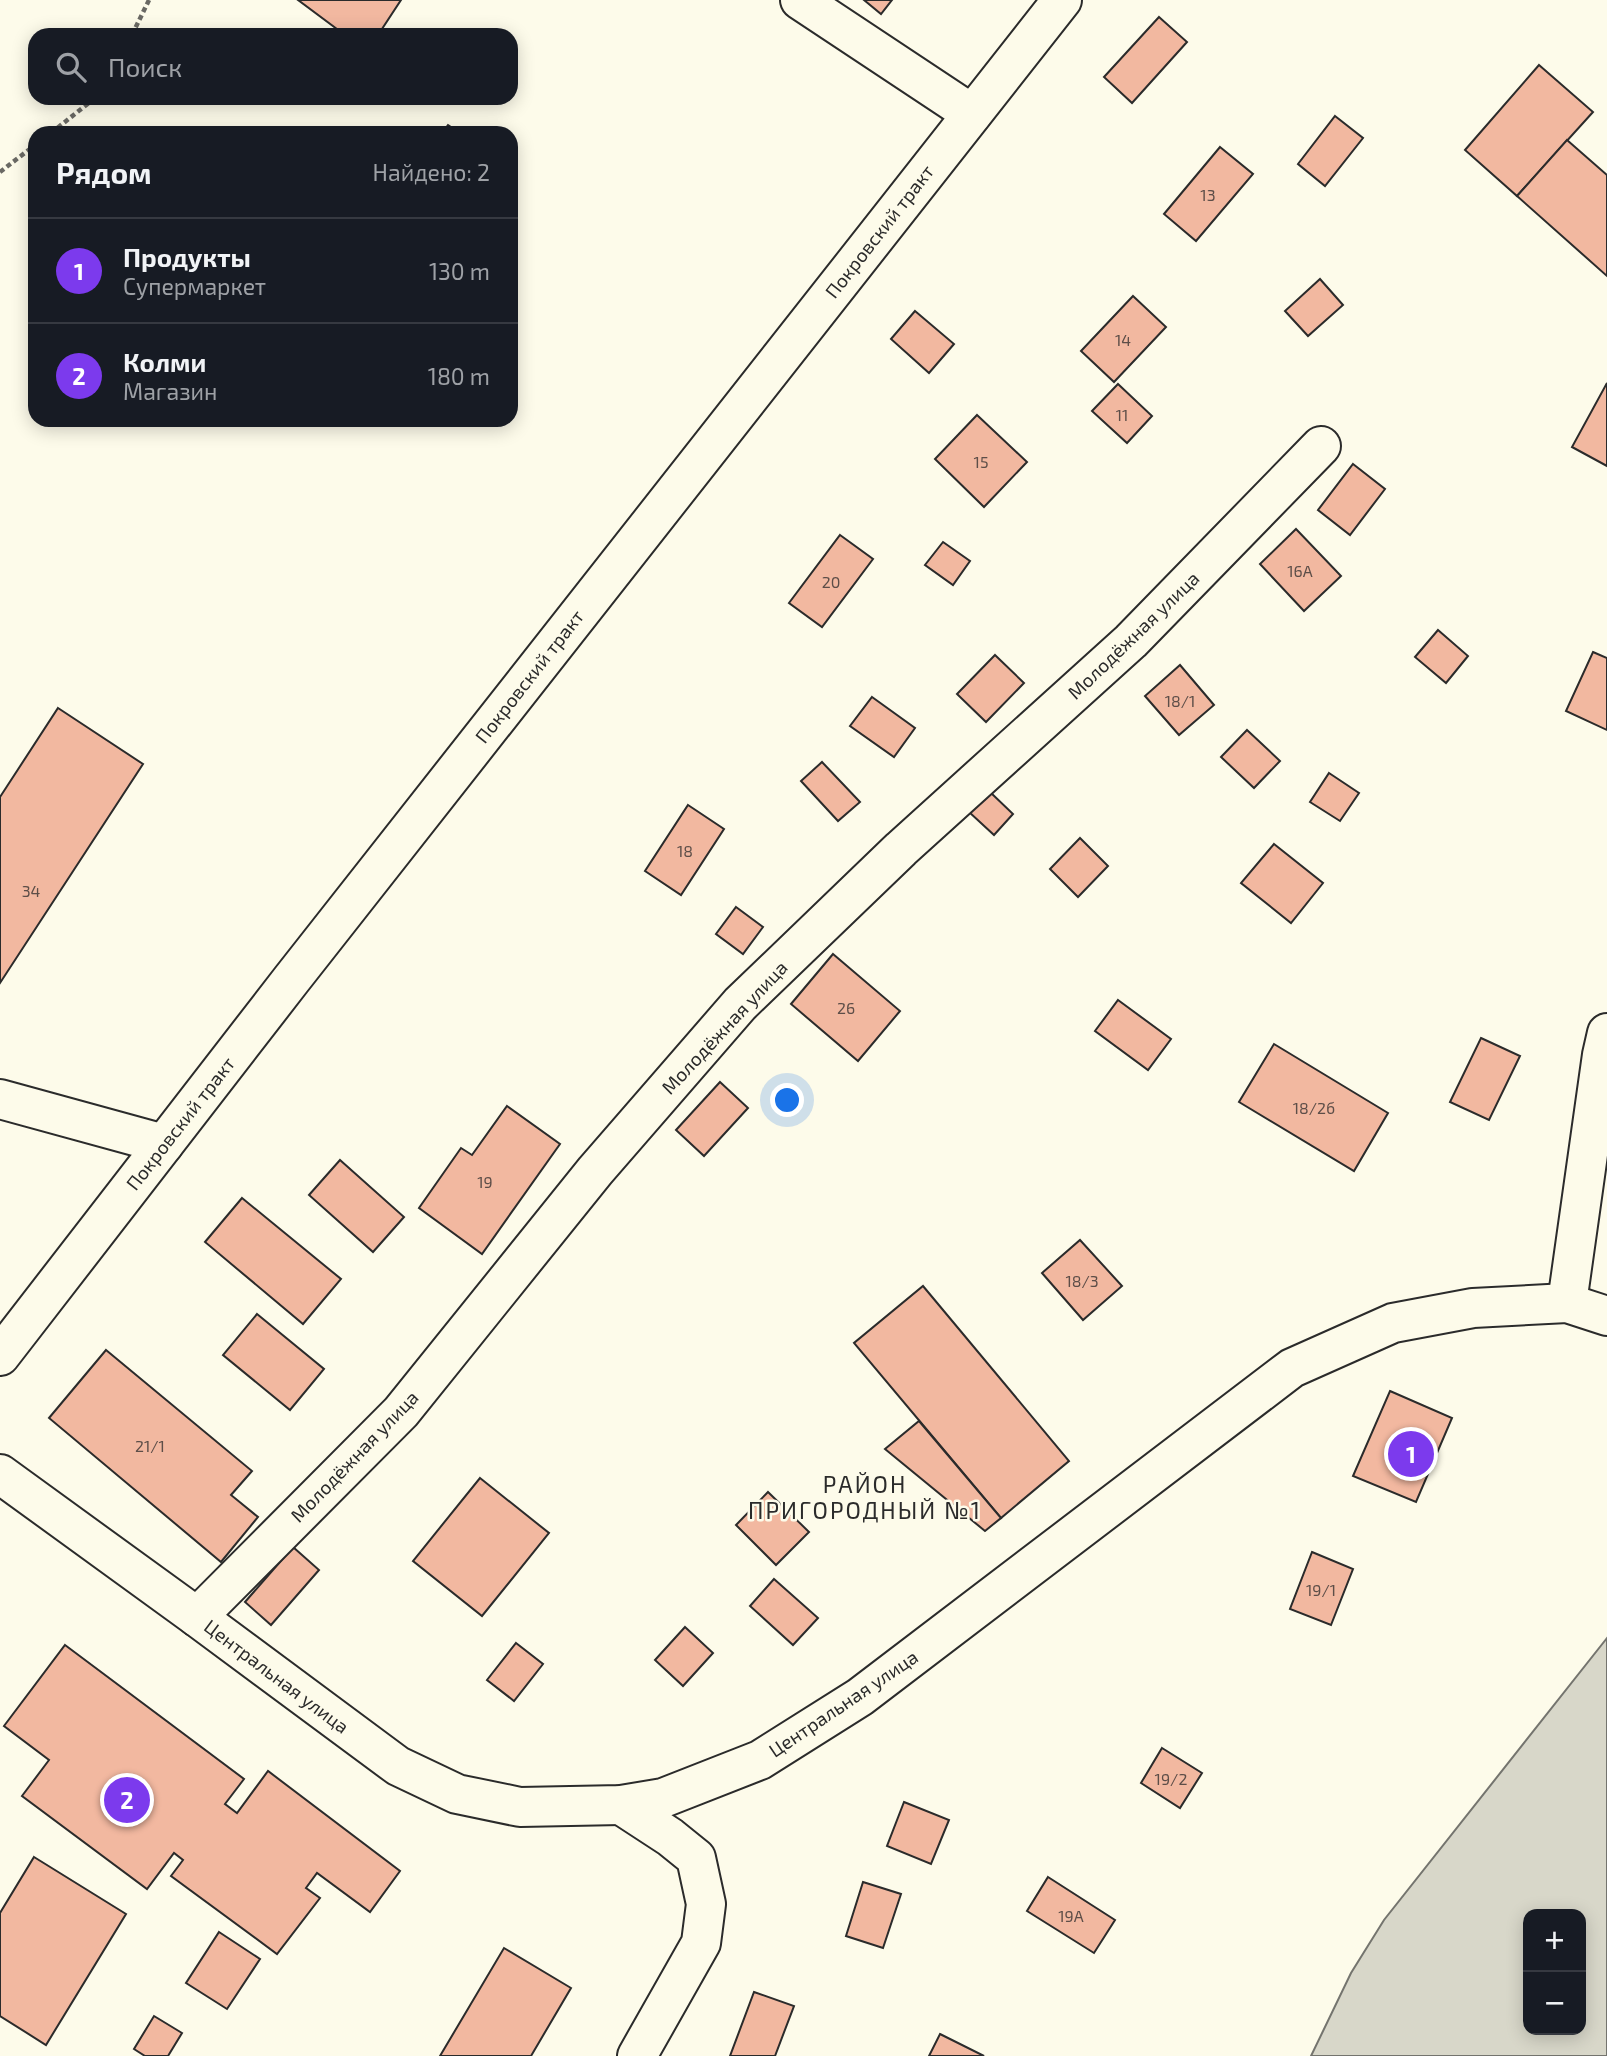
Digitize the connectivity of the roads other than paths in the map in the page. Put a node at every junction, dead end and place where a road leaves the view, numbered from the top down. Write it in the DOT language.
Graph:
graph roads {
  1 [pos="800,0"];
  2 [pos="1062,0"];
  3 [pos="972,114"];
  4 [pos="1321,446"];
  5 [pos="1607,1033"];
  6 [pos="0,1099"];
  7 [pos="164,1144"];
  8 [pos="1567,1303"];
  9 [pos="1607,1316"];
  10 [pos="0,1356"];
  11 [pos="0,1474"];
  12 [pos="197,1617"];
  13 [pos="621,1805"];
  14 [pos="637,2056"];
  1 -- 3 [label="street"];
  2 -- 3 [label="street, Покровский тракт"];
  3 -- 7 [label="street, Покровский тракт"];
  4 -- 12 [label="street, Молодёжная улица"];
  5 -- 8 [label="street"];
  6 -- 7 [label="street"];
  7 -- 10 [label="street, Покровский тракт"];
  8 -- 9 [label="street, Центральная улица"];
  8 -- 13 [label="street, Центральная улица"];
  11 -- 12 [label="street, Центральная улица"];
  12 -- 13 [label="street, Центральная улица"];
  13 -- 14 [label="street"];
}
